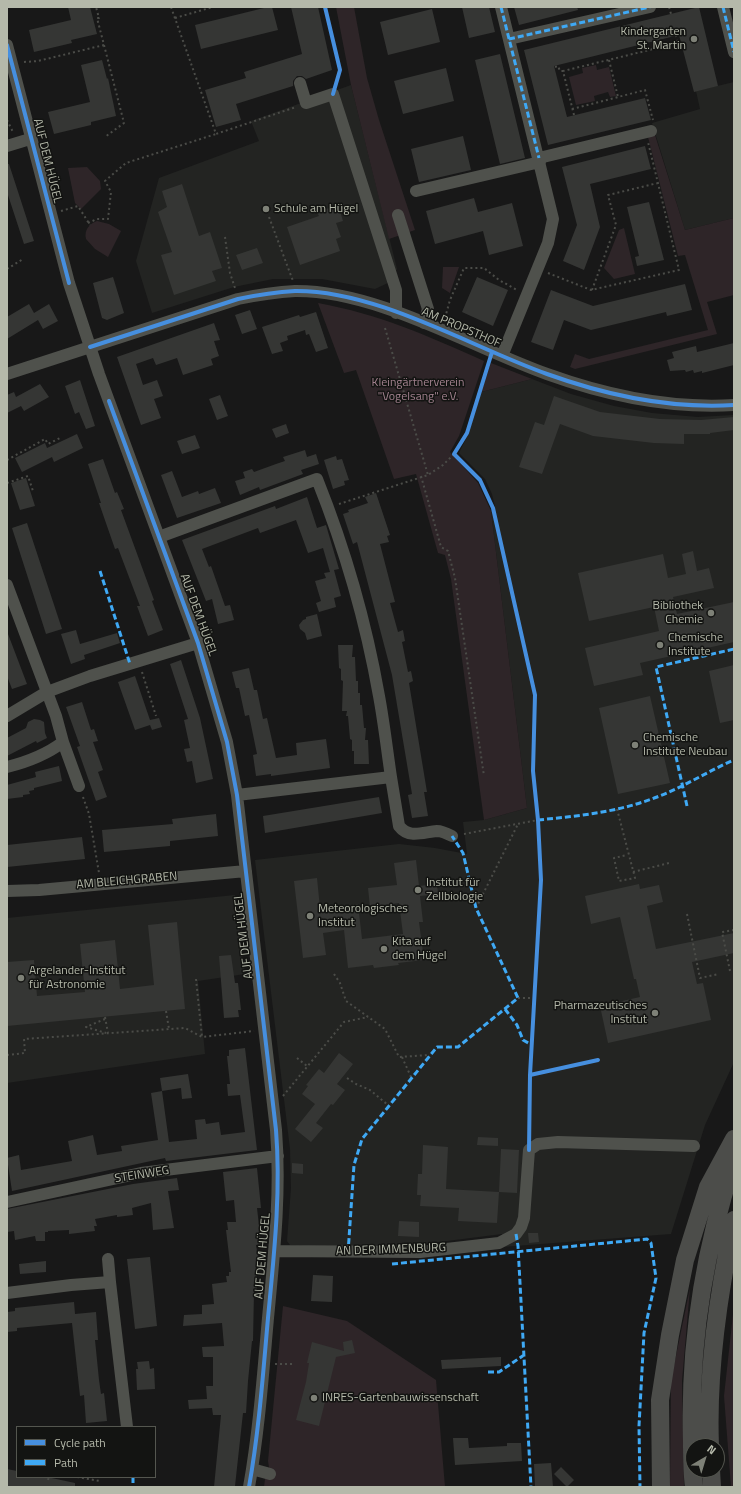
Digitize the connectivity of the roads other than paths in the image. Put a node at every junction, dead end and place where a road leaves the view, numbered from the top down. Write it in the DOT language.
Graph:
graph roads {
  1 [pos="501,7"];
  2 [pos="650,7"];
  3 [pos="723,7"];
  4 [pos="509,39"];
  5 [pos="7,45"];
  6 [pos="734,52"];
  7 [pos="300,84"];
  8 [pos="648,131"];
  9 [pos="30,139"];
  10 [pos="7,146"];
  11 [pos="539,160"];
  12 [pos="416,191"];
  13 [pos="398,215"];
  14 [pos="396,313"];
  15 [pos="424,323"];
  16 [pos="90,347"];
  17 [pos="502,356"];
  18 [pos="7,374"];
  19 [pos="734,405"];
  20 [pos="159,537"];
  21 [pos="7,585"];
  22 [pos="198,643"];
  23 [pos="47,692"];
  24 [pos="7,716"];
  25 [pos="63,742"];
  26 [pos="7,767"];
  27 [pos="391,777"];
  28 [pos="79,786"];
  29 [pos="237,795"];
  30 [pos="452,836"];
  31 [pos="246,871"];
  32 [pos="7,891"];
  33 [pos="734,1139"];
  34 [pos="694,1146"];
  35 [pos="278,1156"];
  36 [pos="734,1160"];
  37 [pos="7,1202"];
  38 [pos="734,1220"];
  39 [pos="274,1251"];
  40 [pos="108,1259"];
  41 [pos="110,1282"];
  42 [pos="7,1293"];
  43 [pos="127,1426"];
  44 [pos="710,1438"];
  45 [pos="252,1469"];
  46 [pos="270,1474"];
  47 [pos="249,1487"];
  48 [pos="661,1487"];
  49 [pos="694,1487"];
  1 -- 4 [label="street"];
  2 -- 4 [label="street"];
  3 -- 6 [label="street"];
  4 -- 11 [label="street"];
  5 -- 9 [label="street, AUF DEM HÜGEL"];
  7 -- 14 [label="street"];
  8 -- 11 [label="street"];
  9 -- 10 [label="street"];
  9 -- 16 [label="street, AUF DEM HÜGEL"];
  11 -- 12 [label="street"];
  11 -- 17 [label="street"];
  13 -- 15 [label="street"];
  14 -- 15 [label="street, AM PROPSTHOF"];
  14 -- 16 [label="street, AM PROPSTHOF"];
  15 -- 17 [label="street, AM PROPSTHOF"];
  16 -- 18 [label="street, AM PROPSTHOF"];
  16 -- 20 [label="street, AUF DEM HÜGEL"];
  17 -- 19 [label="street, AM PROPSTHOF"];
  20 -- 22 [label="street, AUF DEM HÜGEL"];
  20 -- 27 [label="street"];
  21 -- 23 [label="street"];
  22 -- 23 [label="street"];
  22 -- 29 [label="street, AUF DEM HÜGEL"];
  23 -- 24 [label="street"];
  23 -- 25 [label="street"];
  25 -- 26 [label="street"];
  25 -- 28 [label="street"];
  27 -- 29 [label="street"];
  27 -- 30 [label="street"];
  29 -- 31 [label="street, AUF DEM HÜGEL"];
  31 -- 32 [label="street, AM BLEICHGRABEN"];
  31 -- 35 [label="street, AUF DEM HÜGEL"];
  33 -- 48 [label="highway"];
  34 -- 39 [label="street, AN DER IMMENBURG"];
  35 -- 37 [label="street, STEINWEG"];
  35 -- 39 [label="street, AUF DEM HÜGEL"];
  36 -- 49 [label="highway"];
  38 -- 44 [label="highway"];
  39 -- 45 [label="street, AUF DEM HÜGEL"];
  40 -- 41 [label="street"];
  41 -- 42 [label="street"];
  41 -- 43 [label="street"];
  45 -- 46 [label="street"];
  45 -- 47 [label="street, AUF DEM HÜGEL"];
}
